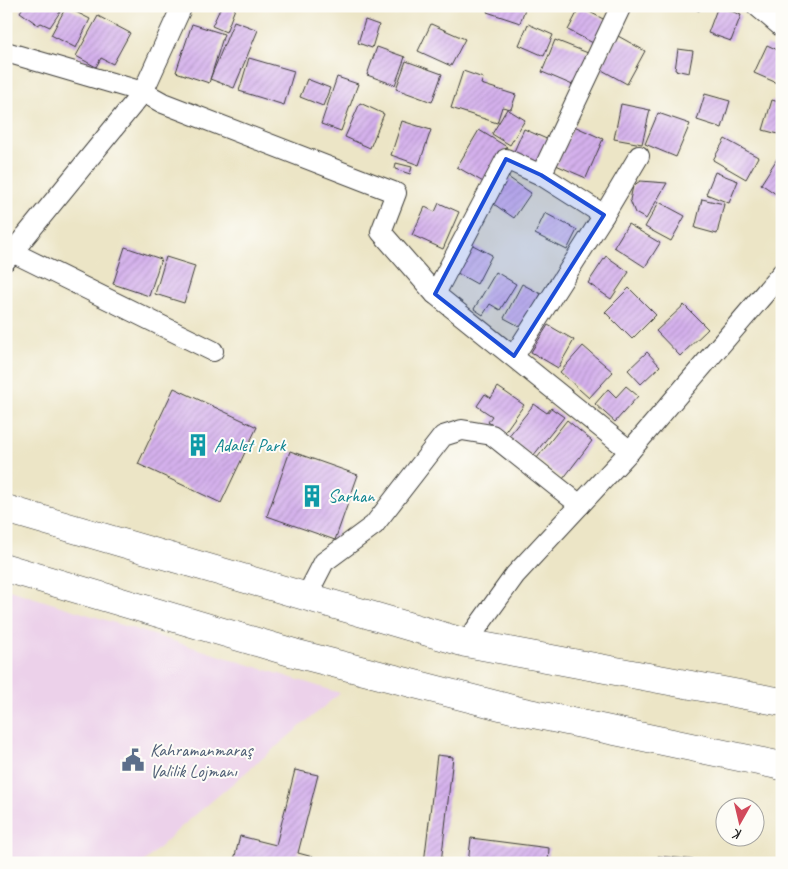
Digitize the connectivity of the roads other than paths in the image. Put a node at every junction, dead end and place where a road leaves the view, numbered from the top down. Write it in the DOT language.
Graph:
graph roads {
  1 [pos="182,6"];
  2 [pos="621,6"];
  3 [pos="757,6"];
  4 [pos="782,27"];
  5 [pos="6,52"];
  6 [pos="143,92"];
  7 [pos="639,156"];
  8 [pos="541,175"];
  9 [pos="604,215"];
  10 [pos="8,253"];
  11 [pos="782,273"];
  12 [pos="436,294"];
  13 [pos="213,351"];
  14 [pos="514,356"];
  15 [pos="630,451"];
  16 [pos="580,505"];
  17 [pos="6,509"];
  18 [pos="6,568"];
  19 [pos="306,597"];
  20 [pos="466,643"];
  21 [pos="782,702"];
  22 [pos="782,766"];
  1 -- 6 [label="street"];
  2 -- 8 [label="street"];
  3 -- 4 [label="street"];
  5 -- 6 [label="street"];
  6 -- 10 [label="street"];
  6 -- 12 [label="street"];
  7 -- 9 [label="street"];
  8 -- 9 [label="street"];
  8 -- 12 [label="street"];
  9 -- 14 [label="street"];
  10 -- 13 [label="street"];
  11 -- 15 [label="street"];
  12 -- 14 [label="street"];
  14 -- 15 [label="street"];
  15 -- 16 [label="street"];
  16 -- 19 [label="street"];
  16 -- 20 [label="street"];
  17 -- 19 [label="main road"];
  18 -- 22 [label="main road"];
  19 -- 20 [label="main road"];
  20 -- 21 [label="main road"];
}
